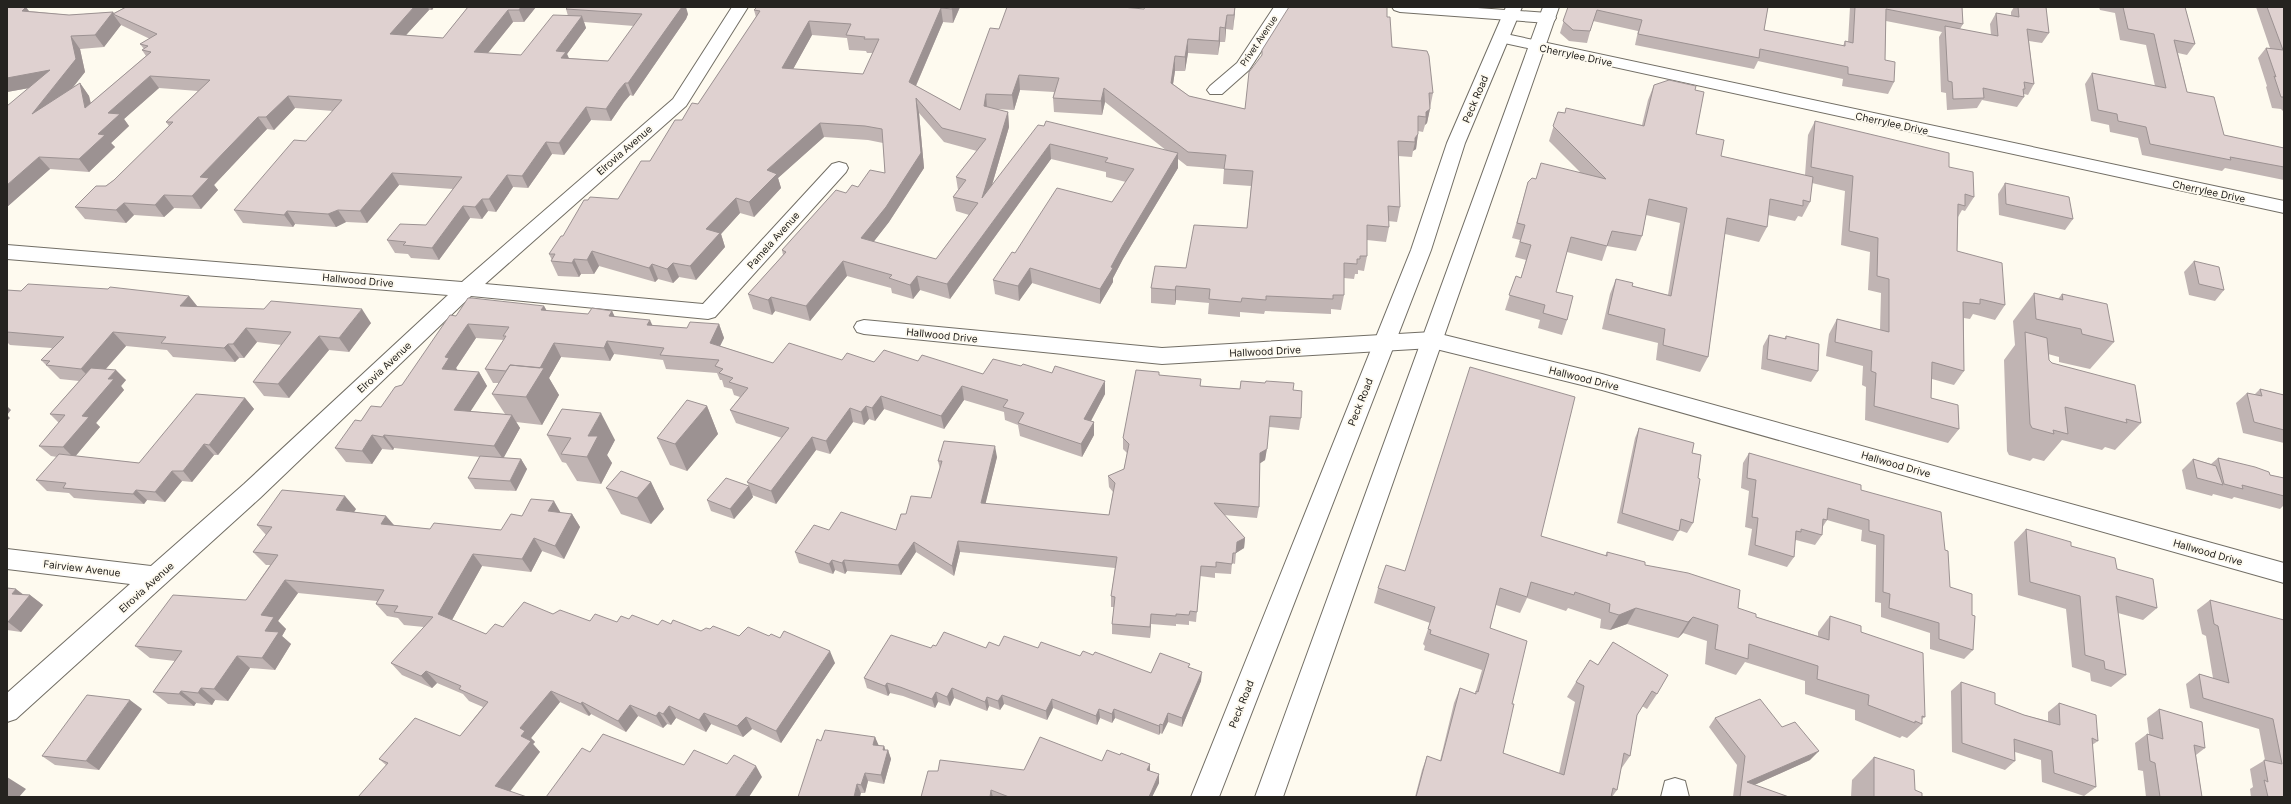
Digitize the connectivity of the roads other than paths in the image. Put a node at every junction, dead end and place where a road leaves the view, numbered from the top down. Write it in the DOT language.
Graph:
graph roads {
  1 [pos="740,7"];
  2 [pos="1282,7"];
  3 [pos="1400,7"];
  4 [pos="1512,11"];
  5 [pos="1550,12"];
  6 [pos="1501,38"];
  7 [pos="1536,46"];
  8 [pos="1216,90"];
  9 [pos="839,168"];
  10 [pos="2284,206"];
  11 [pos="7,252"];
  12 [pos="466,289"];
  13 [pos="708,312"];
  14 [pos="864,327"];
  15 [pos="1432,340"];
  16 [pos="1384,343"];
  17 [pos="7,559"];
  18 [pos="2284,573"];
  19 [pos="157,576"];
  20 [pos="7,710"];
  21 [pos="1205,797"];
  22 [pos="1269,797"];
  1 -- 12 [label="street, Elrovia Avenue"];
  2 -- 8 [label="street, Privet Avenue"];
  3 -- 4 [label="street"];
  4 -- 5 [label="street"];
  4 -- 6 [label="street, Peck Road"];
  5 -- 7 [label="street"];
  6 -- 7 [label="street, Cherrylee Drive"];
  6 -- 16 [label="street, Peck Road"];
  7 -- 10 [label="street, Cherrylee Drive"];
  7 -- 15 [label="street"];
  9 -- 13 [label="street, Pamela Avenue"];
  11 -- 12 [label="street, Hallwood Drive"];
  12 -- 13 [label="street, Hallwood Drive"];
  12 -- 19 [label="street, Elrovia Avenue"];
  14 -- 16 [label="street, Hallwood Drive"];
  15 -- 16 [label="street, Hallwood Drive"];
  15 -- 18 [label="street, Hallwood Drive"];
  15 -- 22 [label="street"];
  16 -- 21 [label="street, Peck Road"];
  17 -- 19 [label="street, Fairview Avenue"];
  19 -- 20 [label="street, Elrovia Avenue"];
}
